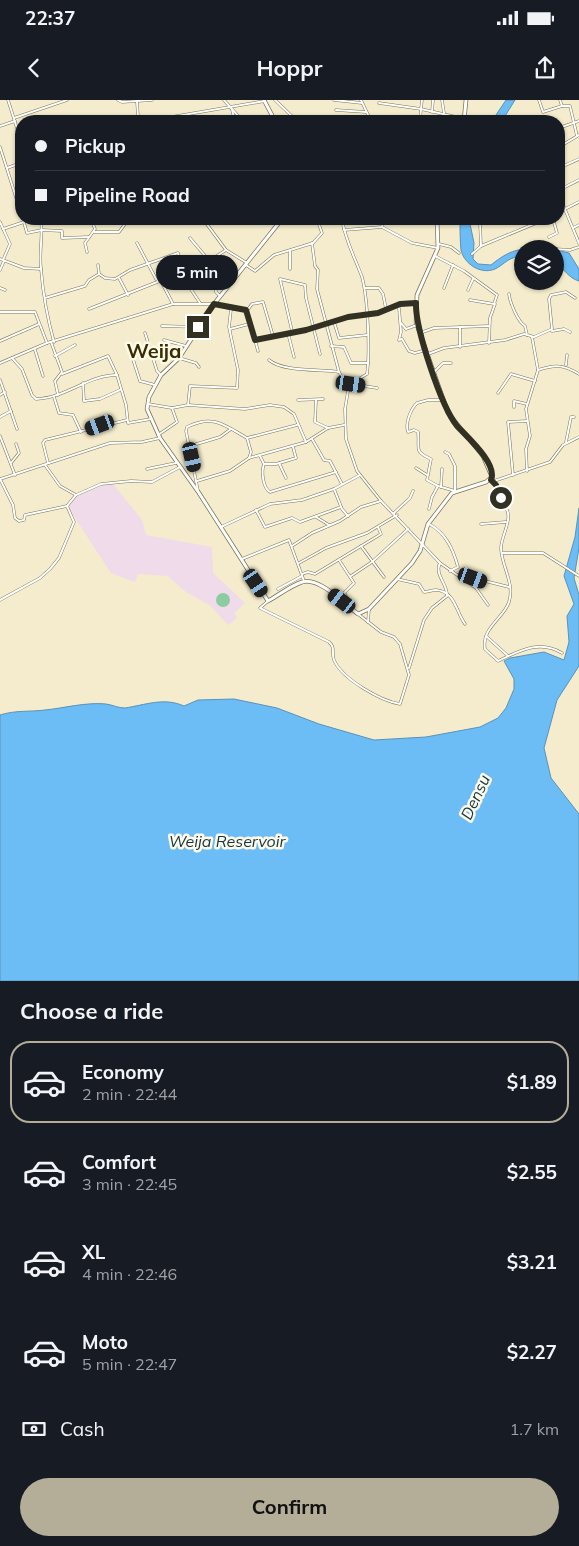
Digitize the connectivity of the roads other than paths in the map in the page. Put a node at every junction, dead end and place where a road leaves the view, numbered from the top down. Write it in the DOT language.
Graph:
graph roads {
  1 [pos="8,100"];
  2 [pos="67,100"];
  3 [pos="118,100"];
  4 [pos="152,100"];
  5 [pos="224,100"];
  6 [pos="264,100"];
  7 [pos="275,100"];
  8 [pos="334,100"];
  9 [pos="361,100"];
  10 [pos="422,100"];
  11 [pos="433,100"];
  12 [pos="442,100"];
  13 [pos="466,100"];
  14 [pos="539,100"];
  15 [pos="560,100"];
  16 [pos="137,102"];
  17 [pos="362,103"];
  18 [pos="379,103"];
  19 [pos="562,106"];
  20 [pos="231,108"];
  21 [pos="421,109"];
  22 [pos="336,110"];
  23 [pos="366,112"];
  24 [pos="432,112"];
  25 [pos="444,113"];
  26 [pos="27,115"];
  27 [pos="138,115"];
  28 [pos="173,115"];
  29 [pos="233,115"];
  30 [pos="237,115"];
  31 [pos="272,115"];
  32 [pos="291,115"];
  33 [pos="368,115"];
  34 [pos="420,115"];
  35 [pos="450,115"];
  36 [pos="464,115"];
  37 [pos="14,120"];
  38 [pos="579,121"];
  39 [pos="15,123"];
  40 [pos="574,123"];
  41 [pos="0,126"];
  42 [pos="565,126"];
  43 [pos="578,136"];
  44 [pos="565,144"];
  45 [pos="0,147"];
  46 [pos="579,159"];
  47 [pos="15,165"];
  48 [pos="565,165"];
  49 [pos="7,168"];
  50 [pos="579,180"];
  51 [pos="565,187"];
  52 [pos="15,194"];
  53 [pos="579,202"];
  54 [pos="565,209"];
  55 [pos="0,222"];
  56 [pos="15,225"];
  57 [pos="25,225"];
  58 [pos="42,225"];
  59 [pos="92,225"];
  60 [pos="124,225"];
  61 [pos="207,225"];
  62 [pos="277,225"];
  63 [pos="319,225"];
  64 [pos="343,225"];
  65 [pos="437,225"];
  66 [pos="480,225"];
  67 [pos="532,225"];
  68 [pos="555,225"];
  69 [pos="579,225"];
  70 [pos="382,227"];
  71 [pos="573,228"];
  72 [pos="3,229"];
  73 [pos="42,230"];
  74 [pos="344,230"];
  75 [pos="94,232"];
  76 [pos="0,235"];
  77 [pos="5,235"];
  78 [pos="89,237"];
  79 [pos="549,237"];
  80 [pos="190,238"];
  81 [pos="137,242"];
  82 [pos="579,243"];
  83 [pos="312,244"];
  84 [pos="438,246"];
  85 [pos="481,246"];
  86 [pos="579,247"];
  87 [pos="226,250"];
  88 [pos="564,250"];
  89 [pos="290,251"];
  90 [pos="87,252"];
  91 [pos="459,252"];
  92 [pos="472,254"];
  93 [pos="435,256"];
  94 [pos="2,260"];
  95 [pos="148,264"];
  96 [pos="246,264"];
  97 [pos="98,265"];
  98 [pos="453,265"];
  99 [pos="41,269"];
  100 [pos="290,269"];
  101 [pos="0,270"];
  102 [pos="184,271"];
  103 [pos="99,274"];
  104 [pos="119,278"];
  105 [pos="473,279"];
  106 [pos="161,282"];
  107 [pos="0,288"];
  108 [pos="364,288"];
  109 [pos="444,288"];
  110 [pos="5,290"];
  111 [pos="468,290"];
  112 [pos="509,294"];
  113 [pos="128,295"];
  114 [pos="221,297"];
  115 [pos="45,298"];
  116 [pos="575,298"];
  117 [pos="470,300"];
  118 [pos="200,303"];
  119 [pos="416,303"];
  120 [pos="173,304"];
  121 [pos="214,304"];
  122 [pos="495,304"];
  123 [pos="399,308"];
  124 [pos="89,309"];
  125 [pos="231,309"];
  126 [pos="386,309"];
  127 [pos="0,312"];
  128 [pos="246,312"];
  129 [pos="366,315"];
  130 [pos="334,321"];
  131 [pos="400,323"];
  132 [pos="39,324"];
  133 [pos="249,324"];
  134 [pos="326,324"];
  135 [pos="162,326"];
  136 [pos="418,326"];
  137 [pos="489,326"];
  138 [pos="198,327"];
  139 [pos="314,327"];
  140 [pos="460,327"];
  141 [pos="230,330"];
  142 [pos="552,331"];
  143 [pos="288,332"];
  144 [pos="292,332"];
  145 [pos="570,332"];
  146 [pos="145,333"];
  147 [pos="420,333"];
  148 [pos="367,335"];
  149 [pos="527,335"];
  150 [pos="273,336"];
  151 [pos="532,337"];
  152 [pos="164,340"];
  153 [pos="255,340"];
  154 [pos="0,341"];
  155 [pos="53,342"];
  156 [pos="47,343"];
  157 [pos="489,343"];
  158 [pos="74,345"];
  159 [pos="186,346"];
  160 [pos="331,346"];
  161 [pos="460,347"];
  162 [pos="35,349"];
  163 [pos="130,350"];
  164 [pos="426,350"];
  165 [pos="258,351"];
  166 [pos="320,354"];
  167 [pos="428,354"];
  168 [pos="567,355"];
  169 [pos="55,356"];
  170 [pos="294,357"];
  171 [pos="12,358"];
  172 [pos="179,358"];
  173 [pos="269,360"];
  174 [pos="0,363"];
  175 [pos="368,363"];
  176 [pos="451,363"];
  177 [pos="566,366"];
  178 [pos="199,367"];
  179 [pos="538,370"];
  180 [pos="339,372"];
  181 [pos="433,373"];
  182 [pos="62,374"];
  183 [pos="579,374"];
  184 [pos="118,375"];
  185 [pos="161,375"];
  186 [pos="43,376"];
  187 [pos="0,380"];
  188 [pos="535,381"];
  189 [pos="83,383"];
  190 [pos="351,384"];
  191 [pos="155,385"];
  192 [pos="348,388"];
  193 [pos="377,388"];
  194 [pos="120,390"];
  195 [pos="5,392"];
  196 [pos="498,393"];
  197 [pos="0,395"];
  198 [pos="58,395"];
  199 [pos="54,397"];
  200 [pos="323,399"];
  201 [pos="298,400"];
  202 [pos="316,400"];
  203 [pos="442,400"];
  204 [pos="147,404"];
  205 [pos="527,404"];
  206 [pos="188,405"];
  207 [pos="514,407"];
  208 [pos="172,408"];
  209 [pos="11,410"];
  210 [pos="0,417"];
  211 [pos="574,417"];
  212 [pos="151,419"];
  213 [pos="127,420"];
  214 [pos="527,421"];
  215 [pos="298,425"];
  216 [pos="344,426"];
  217 [pos="328,428"];
  218 [pos="17,429"];
  219 [pos="232,429"];
  220 [pos="81,432"];
  221 [pos="0,436"];
  222 [pos="159,436"];
  223 [pos="579,437"];
  224 [pos="247,438"];
  225 [pos="312,439"];
  226 [pos="306,442"];
  227 [pos="566,442"];
  228 [pos="16,444"];
  229 [pos="190,446"];
  230 [pos="293,447"];
  231 [pos="444,452"];
  232 [pos="260,456"];
  233 [pos="249,458"];
  234 [pos="12,463"];
  235 [pos="178,463"];
  236 [pos="279,463"];
  237 [pos="47,464"];
  238 [pos="264,464"];
  239 [pos="180,467"];
  240 [pos="416,468"];
  241 [pos="147,469"];
  242 [pos="442,469"];
  243 [pos="527,471"];
  244 [pos="336,472"];
  245 [pos="15,475"];
  246 [pos="360,475"];
  247 [pos="428,475"];
  248 [pos="513,475"];
  249 [pos="286,478"];
  250 [pos="0,479"];
  251 [pos="492,480"];
  252 [pos="198,481"];
  253 [pos="342,484"];
  254 [pos="439,487"];
  255 [pos="334,489"];
  256 [pos="413,491"];
  257 [pos="455,491"];
  258 [pos="199,493"];
  259 [pos="76,495"];
  260 [pos="381,501"];
  261 [pos="67,506"];
  262 [pos="341,508"];
  263 [pos="256,510"];
  264 [pos="429,510"];
  265 [pos="395,514"];
  266 [pos="348,516"];
  267 [pos="316,517"];
  268 [pos="424,518"];
  269 [pos="506,522"];
  270 [pos="429,523"];
  271 [pos="481,524"];
  272 [pos="331,525"];
  273 [pos="378,526"];
  274 [pos="220,527"];
  275 [pos="408,529"];
  276 [pos="423,543"];
  277 [pos="292,546"];
  278 [pos="361,546"];
  279 [pos="502,553"];
  280 [pos="241,560"];
  281 [pos="339,560"];
  282 [pos="372,562"];
  283 [pos="440,563"];
  284 [pos="299,564"];
  285 [pos="450,571"];
  286 [pos="303,575"];
  287 [pos="351,576"];
  288 [pos="579,576"];
  289 [pos="384,577"];
  290 [pos="397,579"];
  291 [pos="304,581"];
  292 [pos="467,581"];
  293 [pos="509,587"];
  294 [pos="278,589"];
  295 [pos="447,596"];
  296 [pos="0,600"];
  297 [pos="268,601"];
  298 [pos="350,602"];
  299 [pos="488,605"];
  300 [pos="369,608"];
  301 [pos="358,614"];
  302 [pos="368,622"];
  303 [pos="465,624"];
  304 [pos="486,636"];
  305 [pos="562,653"];
  306 [pos="507,656"];
  307 [pos="408,668"];
  1 -- 37 [label="street"];
  2 -- 26 [label="street"];
  3 -- 16 [label="street"];
  4 -- 16 [label="street"];
  5 -- 20 [label="street"];
  6 -- 20 [label="street"];
  6 -- 31 [label="street"];
  7 -- 32 [label="street"];
  8 -- 17 [label="street"];
  9 -- 17 [label="street"];
  10 -- 21 [label="street"];
  11 -- 24 [label="street"];
  12 -- 25 [label="street"];
  13 -- 36 [label="street"];
  14 -- 19 [label="street"];
  15 -- 19 [label="street"];
  16 -- 27 [label="street"];
  17 -- 23 [label="street"];
  18 -- 21 [label="street"];
  19 -- 40 [label="street"];
  20 -- 28 [label="street"];
  20 -- 29 [label="street"];
  20 -- 30 [label="street"];
  21 -- 24 [label="street"];
  21 -- 34 [label="street"];
  22 -- 23 [label="street"];
  23 -- 33 [label="street"];
  24 -- 25 [label="street"];
  25 -- 35 [label="street"];
  37 -- 39 [label="street"];
  37 -- 41 [label="street"];
  38 -- 40 [label="street"];
  40 -- 42 [label="street"];
  40 -- 43 [label="street"];
  43 -- 44 [label="street"];
  45 -- 49 [label="street"];
  46 -- 48 [label="street"];
  47 -- 49 [label="street"];
  49 -- 52 [label="street"];
  50 -- 51 [label="street"];
  53 -- 54 [label="street"];
  54 -- 71 [label="street"];
  55 -- 72 [label="street"];
  56 -- 72 [label="street"];
  57 -- 73 [label="street"];
  58 -- 73 [label="street"];
  59 -- 75 [label="street"];
  60 -- 75 [label="street"];
  61 -- 87 [label="street"];
  62 -- 96 [label="street"];
  63 -- 83 [label="street"];
  64 -- 74 [label="street"];
  65 -- 84 [label="street"];
  66 -- 85 [label="street"];
  67 -- 85 [label="street"];
  68 -- 79 [label="street"];
  69 -- 71 [label="street"];
  70 -- 74 [label="street"];
  70 -- 84 [label="street"];
  71 -- 82 [label="street"];
  72 -- 77 [label="street"];
  73 -- 78 [label="street"];
  73 -- 99 [label="street"];
  74 -- 108 [label="street"];
  75 -- 78 [label="street"];
  76 -- 77 [label="street"];
  77 -- 94 [label="street"];
  78 -- 90 [label="street"];
  80 -- 87 [label="street"];
  81 -- 95 [label="street"];
  83 -- 89 [label="street"];
  83 -- 134 [label="street"];
  84 -- 91 [label="street"];
  84 -- 93 [label="street"];
  85 -- 92 [label="street"];
  86 -- 88 [label="street"];
  87 -- 96 [label="street"];
  89 -- 96 [label="street"];
  89 -- 100 [label="street"];
  93 -- 98 [label="street"];
  93 -- 119 [label="street"];
  94 -- 99 [label="street"];
  94 -- 101 [label="street"];
  95 -- 102 [label="street"];
  95 -- 104 [label="street"];
  95 -- 106 [label="street"];
  96 -- 114 [label="street"];
  97 -- 103 [label="street"];
  98 -- 105 [label="street"];
  98 -- 109 [label="street"];
  99 -- 115 [label="street"];
  102 -- 106 [label="street"];
  102 -- 114 [label="street"];
  102 -- 118 [label="street"];
  103 -- 104 [label="street"];
  103 -- 115 [label="street"];
  104 -- 113 [label="street"];
  105 -- 111 [label="street"];
  105 -- 122 [label="street"];
  106 -- 113 [label="street"];
  106 -- 120 [label="street"];
  107 -- 110 [label="street"];
  108 -- 126 [label="street"];
  108 -- 129 [label="street"];
  112 -- 149 [label="street"];
  113 -- 124 [label="street"];
  114 -- 121 [label="street"];
  115 -- 155 [label="street"];
  116 -- 142 [label="street"];
  117 -- 122 [label="street"];
  118 -- 120 [label="street"];
  118 -- 121 [label="street"];
  119 -- 126 [label="street"];
  119 -- 136 [label="street"];
  120 -- 155 [label="street"];
  121 -- 125 [label="street"];
  121 -- 138 [label="street"];
  122 -- 137 [label="street"];
  123 -- 131 [label="street"];
  125 -- 128 [label="street"];
  125 -- 141 [label="street"];
  126 -- 129 [label="street"];
  127 -- 132 [label="street"];
  128 -- 133 [label="street"];
  128 -- 150 [label="street"];
  129 -- 130 [label="street"];
  129 -- 148 [label="street"];
  130 -- 134 [label="street"];
  130 -- 148 [label="street"];
  131 -- 136 [label="street"];
  131 -- 164 [label="street"];
  132 -- 154 [label="street"];
  132 -- 156 [label="street"];
  133 -- 141 [label="street"];
  133 -- 153 [label="street"];
  134 -- 139 [label="street"];
  134 -- 160 [label="street"];
  135 -- 138 [label="street"];
  136 -- 147 [label="street"];
  137 -- 140 [label="street"];
  137 -- 157 [label="street"];
  138 -- 159 [label="street"];
  139 -- 144 [label="street"];
  139 -- 144 [label="street"];
  139 -- 166 [label="street"];
  140 -- 147 [label="street"];
  140 -- 161 [label="street"];
  141 -- 206 [label="street"];
  142 -- 145 [label="street"];
  142 -- 151 [label="street"];
  143 -- 144 [label="street"];
  143 -- 150 [label="street"];
  143 -- 170 [label="street"];
  146 -- 185 [label="street"];
  147 -- 164 [label="street"];
  148 -- 175 [label="street"];
  149 -- 151 [label="street"];
  149 -- 157 [label="street"];
  150 -- 153 [label="street"];
  151 -- 179 [label="street"];
  152 -- 159 [label="street"];
  153 -- 165 [label="street"];
  155 -- 156 [label="street"];
  155 -- 169 [label="street"];
  156 -- 162 [label="street"];
  157 -- 161 [label="street"];
  158 -- 169 [label="street"];
  159 -- 172 [label="street"];
  160 -- 175 [label="street"];
  160 -- 180 [label="street"];
  161 -- 167 [label="street"];
  162 -- 171 [label="street"];
  162 -- 186 [label="street"];
  163 -- 191 [label="street"];
  164 -- 167 [label="street"];
  167 -- 181 [label="street"];
  168 -- 177 [label="street"];
  169 -- 182 [label="street"];
  171 -- 174 [label="street"];
  171 -- 199 [label="street"];
  172 -- 178 [label="street"];
  172 -- 185 [label="street"];
  173 -- 180 [label="street"];
  175 -- 190 [label="street"];
  176 -- 181 [label="street"];
  177 -- 179 [label="street"];
  177 -- 183 [label="street"];
  179 -- 188 [label="street"];
  180 -- 192 [label="street"];
  181 -- 203 [label="street"];
  182 -- 184 [label="street"];
  182 -- 198 [label="street"];
  184 -- 189 [label="street"];
  184 -- 194 [label="street"];
  185 -- 191 [label="street"];
  187 -- 195 [label="street"];
  188 -- 196 [label="street"];
  188 -- 205 [label="street"];
  189 -- 194 [label="street"];
  189 -- 198 [label="street"];
  190 -- 192 [label="street"];
  190 -- 193 [label="street"];
  191 -- 204 [label="street"];
  192 -- 216 [label="street"];
  194 -- 213 [label="street"];
  195 -- 197 [label="street"];
  195 -- 209 [label="street"];
  198 -- 199 [label="street"];
  199 -- 220 [label="street"];
  200 -- 202 [label="street"];
  201 -- 202 [label="street"];
  202 -- 217 [label="street"];
  203 -- 247 [label="street"];
  203 -- 251 [label="street"];
  204 -- 208 [label="street"];
  204 -- 212 [label="street"];
  205 -- 207 [label="street"];
  205 -- 214 [label="street"];
  206 -- 208 [label="street"];
  206 -- 215 [label="street"];
  208 -- 222 [label="street"];
  209 -- 210 [label="street"];
  209 -- 218 [label="street"];
  211 -- 227 [label="street"];
  212 -- 213 [label="street"];
  212 -- 222 [label="street"];
  213 -- 220 [label="street"];
  214 -- 243 [label="street"];
  214 -- 248 [label="street"];
  215 -- 224 [label="street"];
  215 -- 226 [label="street"];
  216 -- 217 [label="street"];
  216 -- 246 [label="street"];
  217 -- 225 [label="street"];
  219 -- 224 [label="street"];
  219 -- 229 [label="street"];
  219 -- 229 [label="street"];
  220 -- 237 [label="street"];
  221 -- 234 [label="street"];
  222 -- 235 [label="street"];
  222 -- 237 [label="street"];
  223 -- 227 [label="street"];
  224 -- 233 [label="street"];
  225 -- 226 [label="street"];
  225 -- 244 [label="street"];
  226 -- 230 [label="street"];
  227 -- 243 [label="street"];
  228 -- 234 [label="street"];
  229 -- 252 [label="street"];
  230 -- 232 [label="street"];
  230 -- 236 [label="street"];
  231 -- 257 [label="street"];
  232 -- 233 [label="street"];
  232 -- 238 [label="street"];
  233 -- 252 [label="street"];
  234 -- 245 [label="street"];
  235 -- 239 [label="street"];
  235 -- 241 [label="street"];
  236 -- 238 [label="street"];
  236 -- 249 [label="street"];
  237 -- 245 [label="street"];
  237 -- 259 [label="street"];
  238 -- 244 [label="street"];
  239 -- 258 [label="street"];
  239 -- 259 [label="street"];
  240 -- 247 [label="street"];
  242 -- 254 [label="street"];
  243 -- 248 [label="street"];
  244 -- 253 [label="street"];
  245 -- 250 [label="street"];
  246 -- 253 [label="street"];
  246 -- 260 [label="street"];
  247 -- 254 [label="street"];
  248 -- 251 [label="street"];
  250 -- 261 [label="street"];
  251 -- 257 [label="street"];
  251 -- 269 [label="street"];
  252 -- 258 [label="street"];
  253 -- 255 [label="street"];
  254 -- 257 [label="street"];
  254 -- 264 [label="street"];
  255 -- 262 [label="street"];
  255 -- 263 [label="street"];
  256 -- 265 [label="street"];
  257 -- 270 [label="street"];
  258 -- 274 [label="street"];
  259 -- 261 [label="street"];
  260 -- 265 [label="street"];
  260 -- 266 [label="street"];
  261 -- 296 [label="street"];
  262 -- 266 [label="street"];
  262 -- 267 [label="street"];
  263 -- 267 [label="street"];
  263 -- 274 [label="street"];
  265 -- 273 [label="street"];
  265 -- 275 [label="street"];
  266 -- 272 [label="street"];
  267 -- 272 [label="street"];
  268 -- 270 [label="street"];
  269 -- 271 [label="street"];
  269 -- 279 [label="street"];
  270 -- 276 [label="street"];
  270 -- 285 [label="street"];
  272 -- 277 [label="street"];
  273 -- 278 [label="street"];
  273 -- 284 [label="street"];
  274 -- 280 [label="street"];
  275 -- 276 [label="street"];
  275 -- 282 [label="street"];
  276 -- 283 [label="street"];
  276 -- 290 [label="street"];
  277 -- 280 [label="street"];
  277 -- 284 [label="street"];
  278 -- 281 [label="street"];
  278 -- 282 [label="street"];
  279 -- 288 [label="street"];
  279 -- 293 [label="street"];
  280 -- 297 [label="street"];
  281 -- 286 [label="street"];
  281 -- 287 [label="street"];
  282 -- 287 [label="street"];
  282 -- 289 [label="street"];
  283 -- 285 [label="street"];
  283 -- 295 [label="street"];
  284 -- 286 [label="street"];
  285 -- 292 [label="street"];
  286 -- 291 [label="street"];
  286 -- 294 [label="street"];
  287 -- 298 [label="street"];
  290 -- 295 [label="street"];
  290 -- 300 [label="street"];
  291 -- 297 [label="street"];
  291 -- 301 [label="street"];
  292 -- 293 [label="street"];
  292 -- 299 [label="street"];
  293 -- 304 [label="street"];
  295 -- 303 [label="street"];
  295 -- 307 [label="street"];
  297 -- 307 [label="street"];
  300 -- 301 [label="street"];
  300 -- 302 [label="street"];
  301 -- 302 [label="street"];
  302 -- 307 [label="street"];
  304 -- 306 [label="street"];
  304 -- 306 [label="street"];
  305 -- 306 [label="street"];
}
